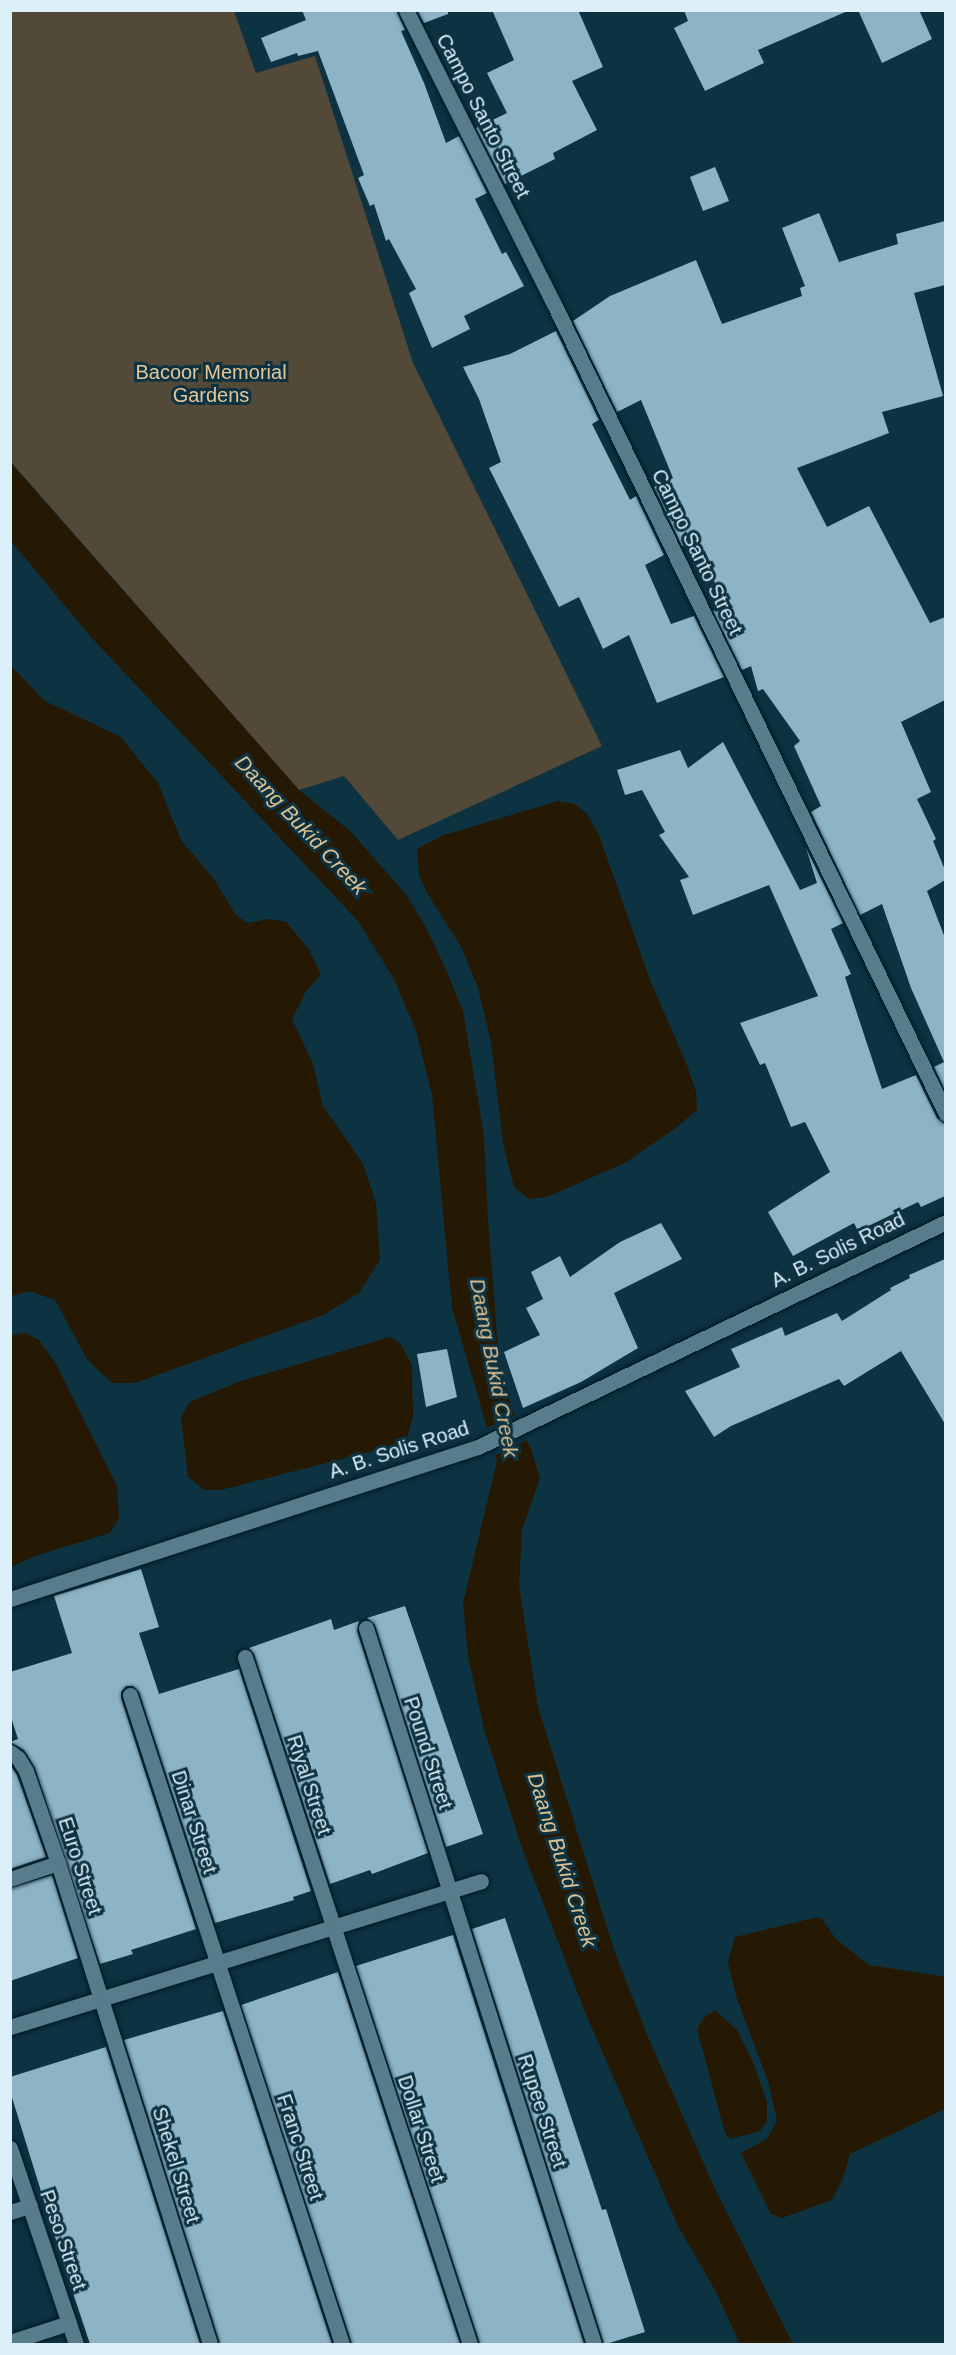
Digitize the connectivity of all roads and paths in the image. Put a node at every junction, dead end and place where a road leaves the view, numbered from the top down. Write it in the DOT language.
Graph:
graph roads {
  1 [pos="406,10"];
  2 [pos="945,1114"];
  3 [pos="945,1222"];
  4 [pos="10,1599"];
  5 [pos="366,1628"];
  6 [pos="245,1658"];
  7 [pos="130,1695"];
  8 [pos="10,1752"];
  9 [pos="58,1863"];
  10 [pos="10,1880"];
  11 [pos="482,1881"];
  12 [pos="449,1891"];
  13 [pos="333,1926"];
  14 [pos="217,1962"];
  15 [pos="101,1998"];
  16 [pos="10,2027"];
  17 [pos="10,2148"];
  18 [pos="30,2206"];
  19 [pos="10,2212"];
  20 [pos="69,2323"];
  21 [pos="10,2342"];
  22 [pos="76,2344"];
  23 [pos="210,2344"];
  24 [pos="342,2344"];
  25 [pos="470,2344"];
  26 [pos="594,2344"];
  1 -- 2 [label="street, Campo Santo Street"];
  3 -- 4 [label="street, A. B. Solis Road"];
  5 -- 12 [label="street, Pound Street"];
  6 -- 13 [label="street, Riyal Street"];
  7 -- 14 [label="street, Dinar Street"];
  8 -- 9 [label="street, Euro Street"];
  9 -- 10 [label="street"];
  9 -- 15 [label="street, Euro Street"];
  11 -- 12 [label="street"];
  12 -- 13 [label="street"];
  12 -- 26 [label="street, Rupee Street"];
  13 -- 14 [label="street"];
  13 -- 25 [label="street, Dollar Street"];
  14 -- 15 [label="street"];
  14 -- 24 [label="street, Franc Street"];
  15 -- 16 [label="street"];
  15 -- 23 [label="street, Shekel Street"];
  17 -- 18 [label="street, Peso Street"];
  18 -- 19 [label="street"];
  18 -- 20 [label="street, Peso Street"];
  20 -- 21 [label="street"];
  20 -- 22 [label="street, Peso Street"];
}
